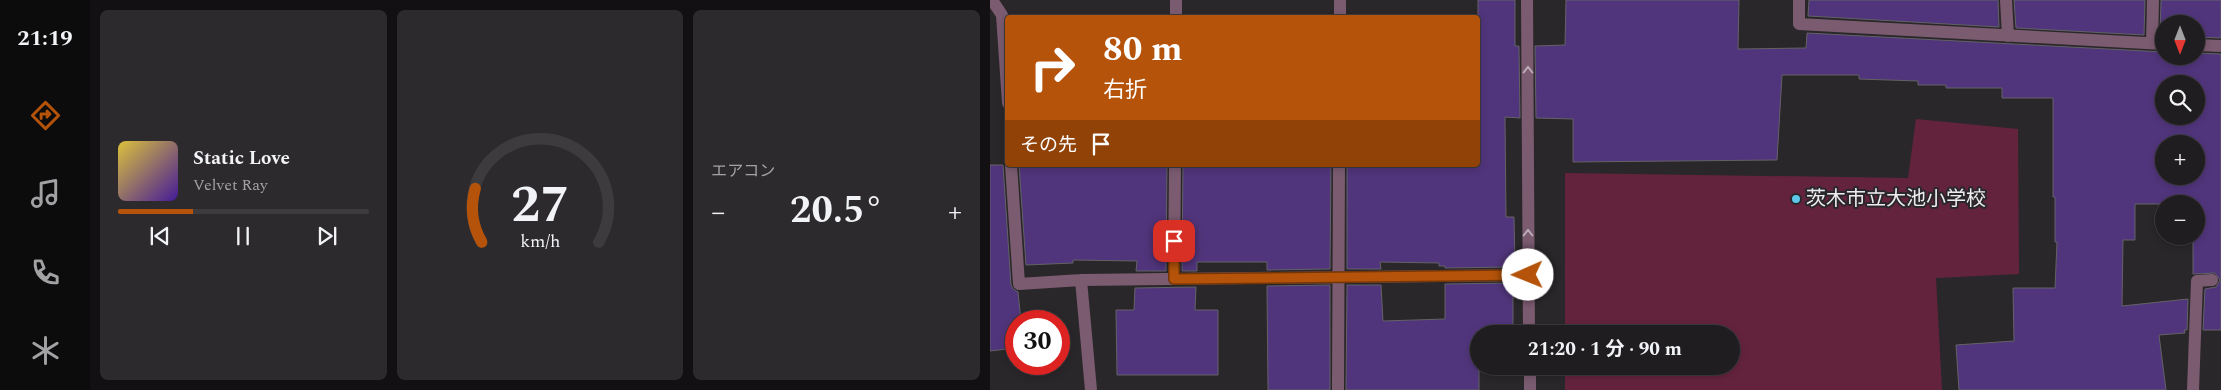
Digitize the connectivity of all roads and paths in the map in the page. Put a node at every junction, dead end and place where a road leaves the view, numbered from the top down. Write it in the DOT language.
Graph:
graph roads {
  1 [pos="992,0"];
  2 [pos="1176,0"];
  3 [pos="1340,0"];
  4 [pos="1527,0"];
  5 [pos="1799,0"];
  6 [pos="2006,0"];
  7 [pos="2153,0"];
  8 [pos="1176,15"];
  9 [pos="1340,15"];
  10 [pos="2155,17"];
  11 [pos="2008,36"];
  12 [pos="2155,43"];
  13 [pos="2205,45"];
  14 [pos="2221,46"];
  15 [pos="1005,59"];
  16 [pos="1011,167"];
  17 [pos="1175,167"];
  18 [pos="1339,167"];
  19 [pos="1528,275"];
  20 [pos="1339,277"];
  21 [pos="1174,279"];
  22 [pos="1081,280"];
  23 [pos="2212,280"];
  24 [pos="1529,325"];
  25 [pos="1530,375"];
  26 [pos="1091,390"];
  27 [pos="1338,390"];
  28 [pos="1530,390"];
  29 [pos="2193,390"];
  1 -- 15 [label="street"];
  2 -- 8 [label="street"];
  3 -- 9 [label="street"];
  19 -- 4 [label="street, one-way"];
  5 -- 11 [label="street"];
  6 -- 11 [label="street"];
  7 -- 10 [label="street"];
  11 -- 12 [label="street"];
  13 -- 14 [label="street"];
  16 -- 22 [label="street"];
  17 -- 21 [label="street"];
  18 -- 20 [label="street"];
  19 -- 20 [label="street"];
  19 -- 24 [label="street"];
  20 -- 21 [label="street"];
  20 -- 27 [label="street"];
  21 -- 22 [label="street"];
  22 -- 26 [label="street"];
  23 -- 29 [label="street"];
  25 -- 28 [label="street"];
}
